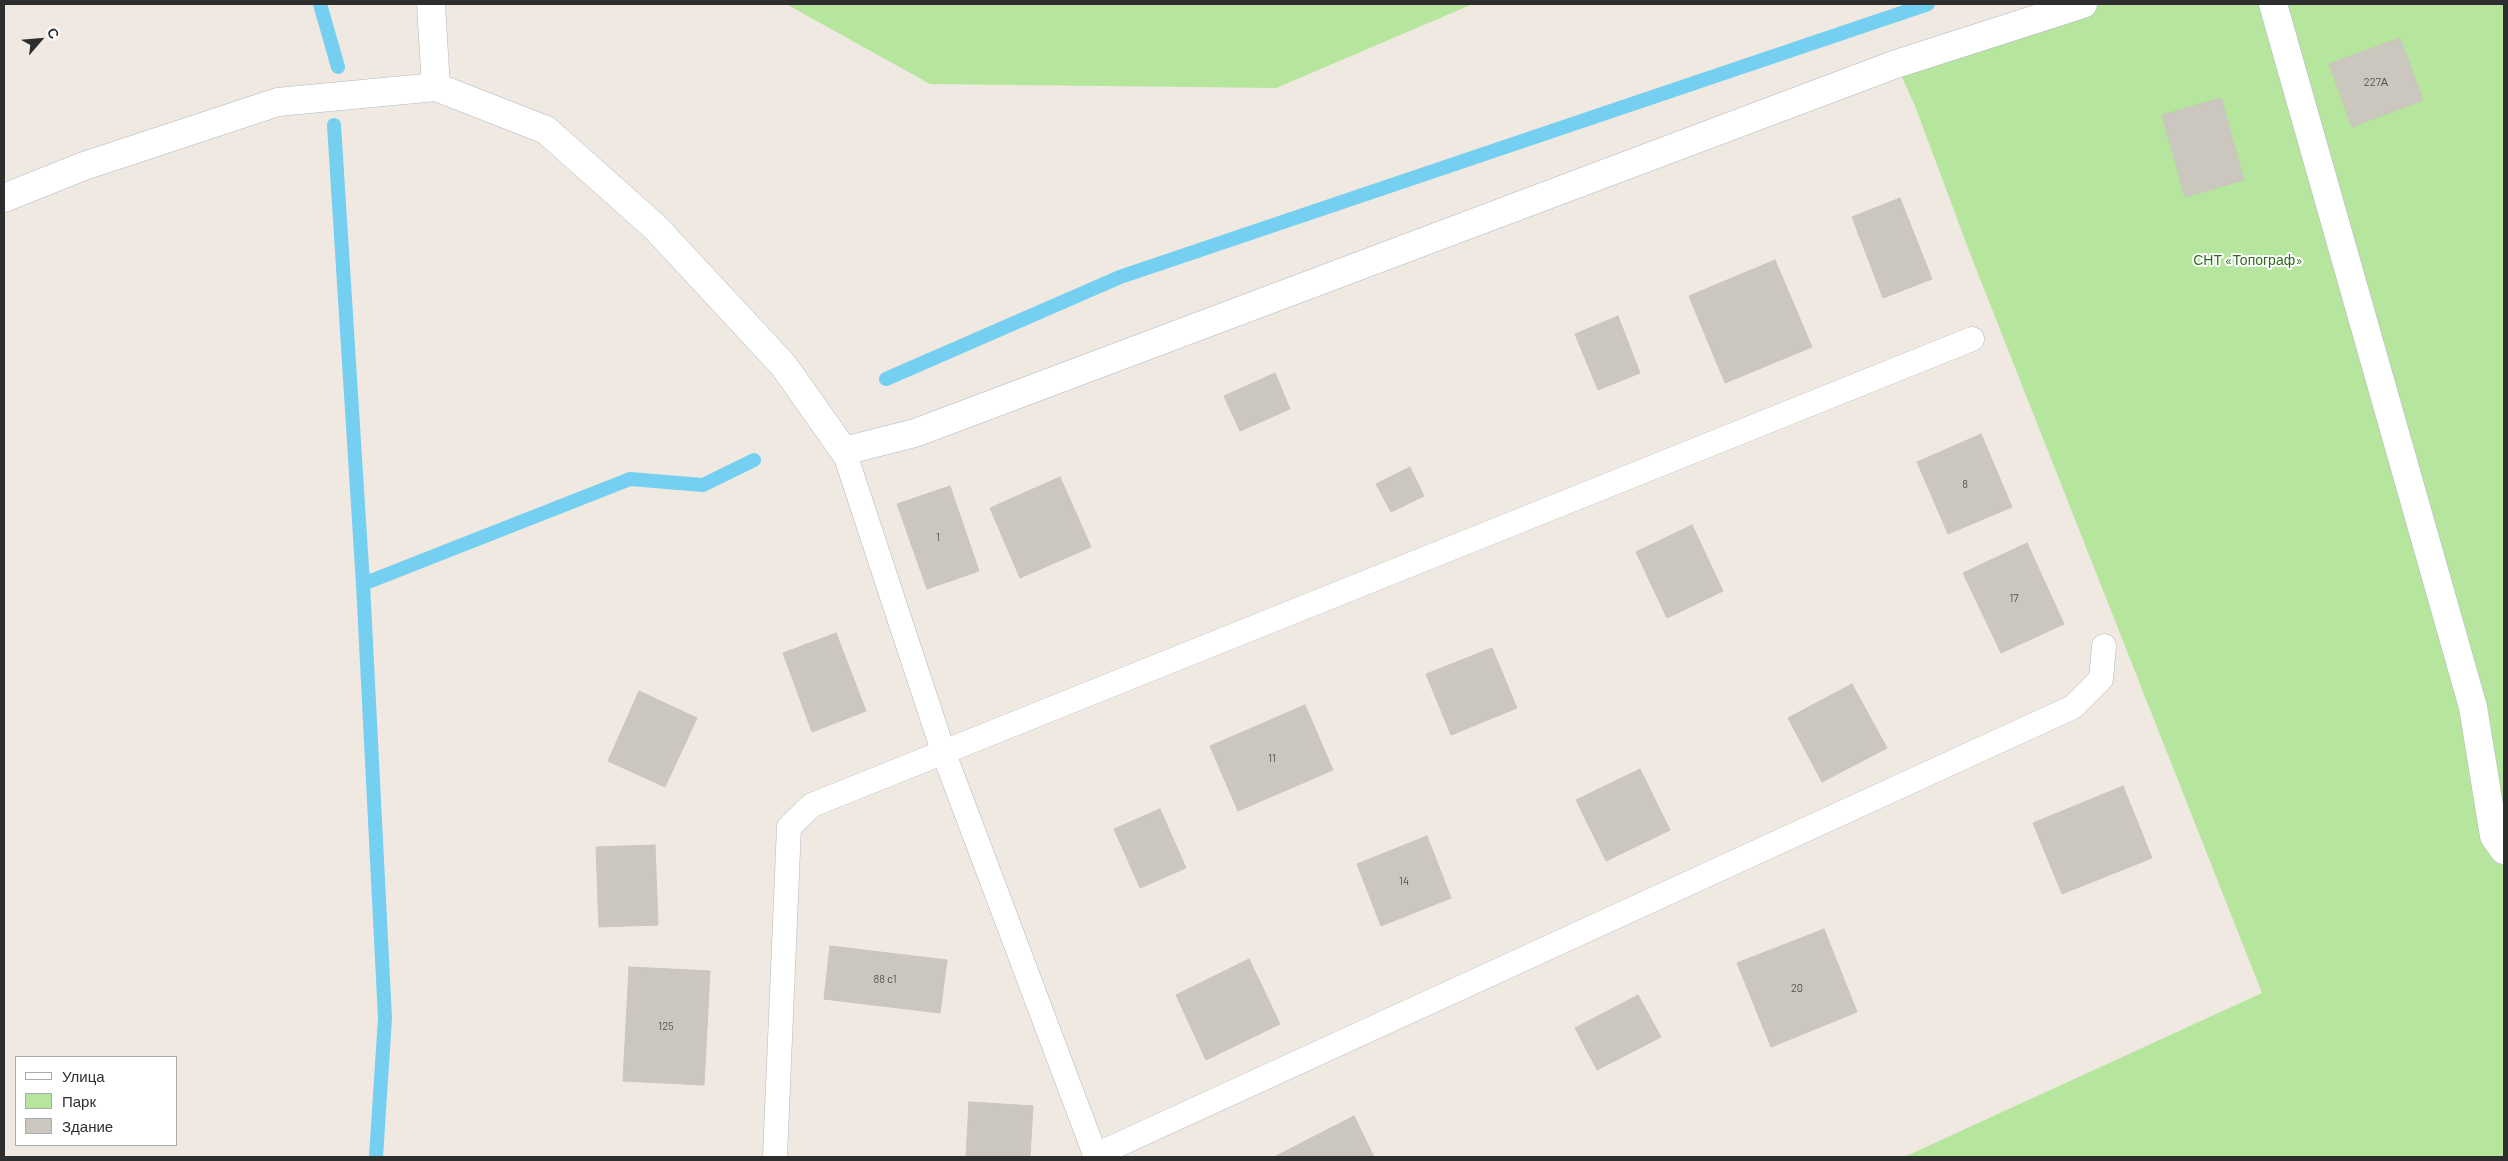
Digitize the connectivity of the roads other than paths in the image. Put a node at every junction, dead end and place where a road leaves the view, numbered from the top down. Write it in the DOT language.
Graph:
graph roads {
  1 [pos="431,4"];
  2 [pos="2082,4"];
  3 [pos="2273,4"];
  4 [pos="436,86"];
  5 [pos="4,198"];
  6 [pos="1972,338"];
  7 [pos="844,451"];
  8 [pos="2104,646"];
  9 [pos="943,751"];
  10 [pos="2504,850"];
  11 [pos="1096,1156"];
  12 [pos="775,1157"];
  1 -- 4 [label="street"];
  2 -- 7 [label="street"];
  3 -- 10 [label="street"];
  4 -- 5 [label="street"];
  4 -- 7 [label="street"];
  6 -- 9 [label="lane"];
  7 -- 9 [label="lane"];
  8 -- 11 [label="lane"];
  9 -- 11 [label="lane"];
  9 -- 12 [label="lane"];
}
